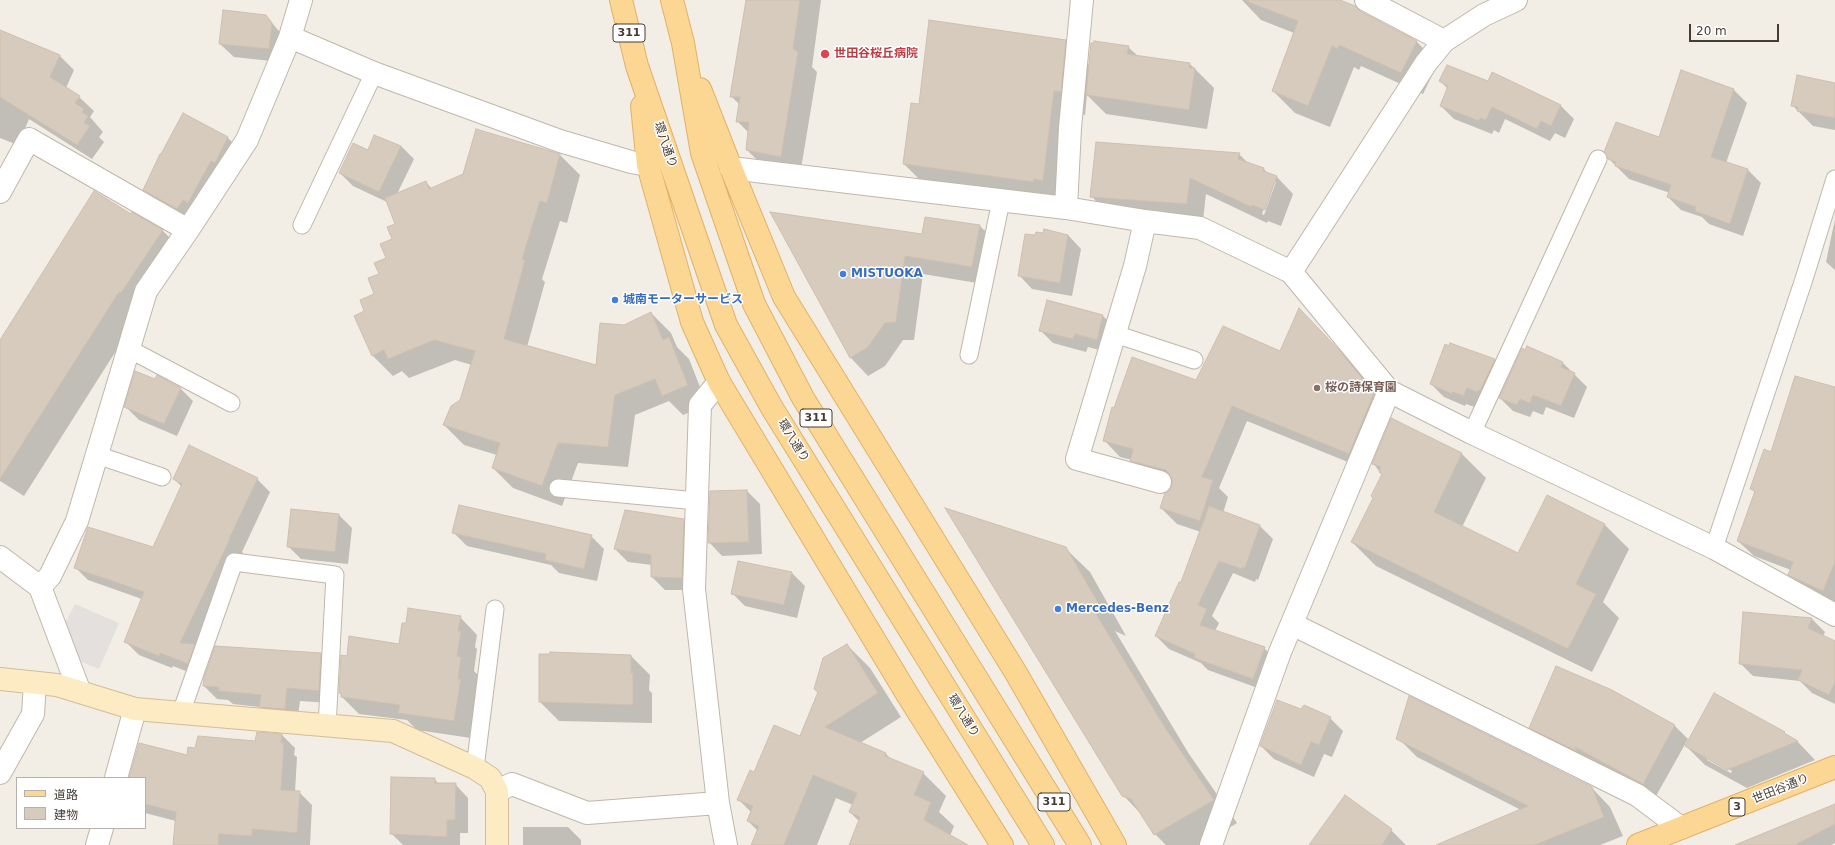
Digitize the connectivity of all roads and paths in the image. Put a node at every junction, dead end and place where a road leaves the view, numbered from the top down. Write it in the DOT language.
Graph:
graph roads {
  1 [pos="299,0"];
  2 [pos="621,0"];
  3 [pos="672,0"];
  4 [pos="1082,0"];
  5 [pos="1366,0"];
  6 [pos="1516,0"];
  7 [pos="1484,8"];
  8 [pos="290,37"];
  9 [pos="1444,41"];
  10 [pos="682,43"];
  11 [pos="638,66"];
  12 [pos="374,73"];
  13 [pos="1598,160"];
  14 [pos="648,165"];
  15 [pos="731,168"];
  16 [pos="1835,179"];
  17 [pos="0,192"];
  18 [pos="1001,201"];
  19 [pos="1066,208"];
  20 [pos="1145,221"];
  21 [pos="302,225"];
  22 [pos="188,230"];
  23 [pos="1291,272"];
  24 [pos="1115,334"];
  25 [pos="128,349"];
  26 [pos="969,355"];
  27 [pos="1194,360"];
  28 [pos="720,382"];
  29 [pos="1389,391"];
  30 [pos="231,403"];
  31 [pos="1472,433"];
  32 [pos="97,455"];
  33 [pos="162,477"];
  34 [pos="1160,482"];
  35 [pos="558,488"];
  36 [pos="697,501"];
  37 [pos="1714,548"];
  38 [pos="0,557"];
  39 [pos="40,587"];
  40 [pos="495,609"];
  41 [pos="1835,615"];
  42 [pos="1292,624"];
  43 [pos="0,679"];
  44 [pos="35,683"];
  45 [pos="79,690"];
  46 [pos="135,709"];
  47 [pos="181,713"];
  48 [pos="327,727"];
  49 [pos="1835,767"];
  50 [pos="475,768"];
  51 [pos="0,773"];
  52 [pos="116,777"];
  53 [pos="498,791"];
  54 [pos="718,803"];
  55 [pos="1681,828"];
  56 [pos="102,829"];
  57 [pos="97,845"];
  58 [pos="498,845"];
  59 [pos="726,845"];
  60 [pos="1002,845"];
  61 [pos="1043,845"];
  62 [pos="1080,845"];
  63 [pos="1115,845"];
  64 [pos="1211,845"];
  65 [pos="1638,845"];
  1 -- 8 [label="street"];
  2 -- 11 [label="main road, 環八通り / 311"];
  3 -- 10 [label="main road, 311"];
  4 -- 19 [label="street"];
  5 -- 9 [label="street"];
  6 -- 7 [label="street"];
  7 -- 9 [label="street"];
  8 -- 12 [label="street"];
  8 -- 22 [label="street"];
  9 -- 23 [label="street"];
  10 -- 15 [label="main road"];
  10 -- 62 [label="main road, 311"];
  11 -- 14 [label="main road"];
  11 -- 61 [label="main road, 環八通り / 311"];
  12 -- 14 [label="street"];
  12 -- 21 [label="lane"];
  13 -- 31 [label="lane"];
  14 -- 28 [label="main road"];
  15 -- 18 [label="street"];
  15 -- 63 [label="main road"];
  16 -- 37 [label="lane"];
  17 -- 22 [label="street"];
  18 -- 19 [label="street"];
  18 -- 26 [label="lane"];
  19 -- 20 [label="street"];
  20 -- 23 [label="street"];
  20 -- 24 [label="street"];
  22 -- 25 [label="street"];
  23 -- 29 [label="street"];
  24 -- 27 [label="lane"];
  24 -- 34 [label="street"];
  25 -- 30 [label="lane"];
  25 -- 32 [label="street"];
  28 -- 36 [label="street"];
  28 -- 60 [label="main road"];
  29 -- 31 [label="street"];
  29 -- 42 [label="street"];
  31 -- 37 [label="street"];
  32 -- 33 [label="lane"];
  32 -- 39 [label="street"];
  35 -- 36 [label="lane"];
  36 -- 54 [label="street"];
  37 -- 41 [label="street"];
  38 -- 39 [label="street"];
  39 -- 45 [label="street"];
  40 -- 50 [label="lane"];
  42 -- 55 [label="street"];
  42 -- 64 [label="street"];
  43 -- 44 [label="street"];
  44 -- 45 [label="street"];
  44 -- 51 [label="street"];
  45 -- 46 [label="street"];
  46 -- 47 [label="street"];
  46 -- 52 [label="street"];
  47 -- 48 [label="street"];
  47 -- 48 [label="lane"];
  48 -- 50 [label="street"];
  49 -- 55 [label="main road, 世田谷通り / 3"];
  50 -- 53 [label="street"];
  53 -- 54 [label="street"];
  53 -- 58 [label="street"];
  54 -- 59 [label="street"];
  55 -- 65 [label="main road, 世田谷通り / 3"];
  56 -- 57 [label="street"];
}
